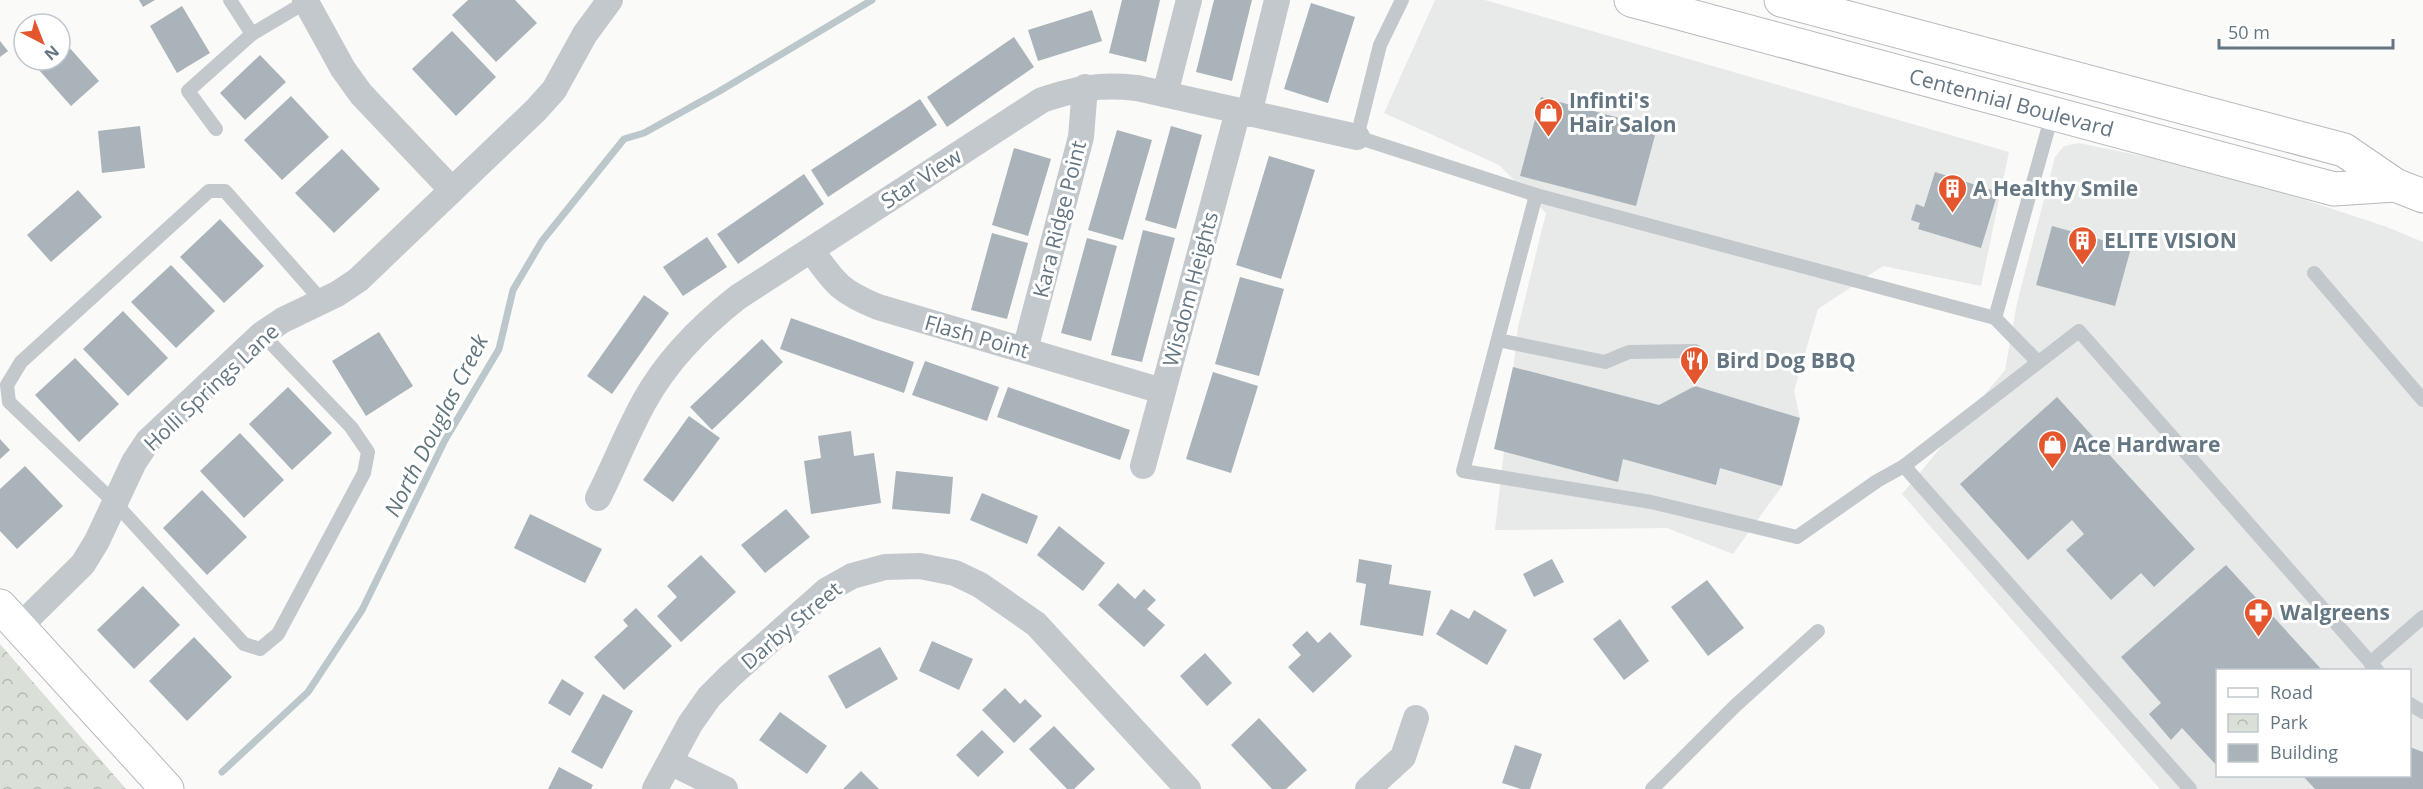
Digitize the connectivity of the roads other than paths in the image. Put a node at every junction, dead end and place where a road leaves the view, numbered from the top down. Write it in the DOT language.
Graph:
graph roads {
  1 [pos="230,0"];
  2 [pos="610,0"];
  3 [pos="1189,0"];
  4 [pos="1278,0"];
  5 [pos="1402,0"];
  6 [pos="1631,0"];
  7 [pos="1781,0"];
  8 [pos="305,1"];
  9 [pos="252,34"];
  10 [pos="1085,87"];
  11 [pos="1165,94"];
  12 [pos="1244,113"];
  13 [pos="2052,115"];
  14 [pos="216,129"];
  15 [pos="1357,137"];
  16 [pos="452,190"];
  17 [pos="2409,190"];
  18 [pos="1536,195"];
  19 [pos="811,250"];
  20 [pos="2314,273"];
  21 [pos="322,301"];
  22 [pos="1995,318"];
  23 [pos="262,334"];
  24 [pos="1498,340"];
  25 [pos="1025,350"];
  26 [pos="1695,351"];
  27 [pos="2037,362"];
  28 [pos="1162,391"];
  29 [pos="2423,400"];
  30 [pos="1143,466"];
  31 [pos="1904,466"];
  32 [pos="598,498"];
  33 [pos="115,503"];
  34 [pos="10,616"];
  35 [pos="2423,617"];
  36 [pos="1818,631"];
  37 [pos="2373,667"];
  38 [pos="1416,718"];
  39 [pos="670,762"];
  40 [pos="168,789"];
  41 [pos="655,789"];
  42 [pos="725,789"];
  43 [pos="1188,789"];
  44 [pos="1368,789"];
  45 [pos="1652,789"];
  46 [pos="2190,789"];
  1 -- 9 [label="lane"];
  2 -- 16 [label="street, Holli Springs Lane"];
  3 -- 11 [label="street"];
  4 -- 12 [label="street, Wisdom Heights"];
  5 -- 15 [label="lane"];
  6 -- 13 [label="main road, Centennial Boulevard"];
  7 -- 17 [label="main road, Centennial Boulevard"];
  8 -- 9 [label="lane"];
  8 -- 16 [label="street"];
  9 -- 14 [label="lane"];
  10 -- 11 [label="street, Star View"];
  10 -- 19 [label="street, Star View"];
  10 -- 25 [label="street, Kara Ridge Point"];
  11 -- 12 [label="street, Star View"];
  12 -- 15 [label="street, Star View"];
  12 -- 28 [label="street, Wisdom Heights"];
  13 -- 17 [label="main road, Centennial Boulevard"];
  13 -- 22 [label="lane"];
  15 -- 18 [label="lane"];
  16 -- 21 [label="street, Holli Springs Lane"];
  18 -- 22 [label="lane"];
  18 -- 24 [label="lane"];
  19 -- 25 [label="street, Flash Point"];
  19 -- 32 [label="street, Star View"];
  20 -- 29 [label="lane"];
  21 -- 23 [label="street, Holli Springs Lane"];
  21 -- 33 [label="lane"];
  22 -- 27 [label="lane"];
  23 -- 33 [label="street, Holli Springs Lane"];
  23 -- 33 [label="lane"];
  24 -- 26 [label="lane"];
  24 -- 31 [label="lane"];
  25 -- 28 [label="street, Flash Point"];
  27 -- 31 [label="lane"];
  27 -- 37 [label="lane"];
  28 -- 30 [label="street, Wisdom Heights"];
  31 -- 46 [label="lane"];
  33 -- 34 [label="street, Holli Springs Lane"];
  34 -- 40 [label="main road"];
  35 -- 37 [label="lane"];
  36 -- 45 [label="lane"];
  38 -- 44 [label="street"];
  39 -- 41 [label="street, Darby Street"];
  39 -- 42 [label="street"];
  39 -- 43 [label="street, Darby Street"];
}
